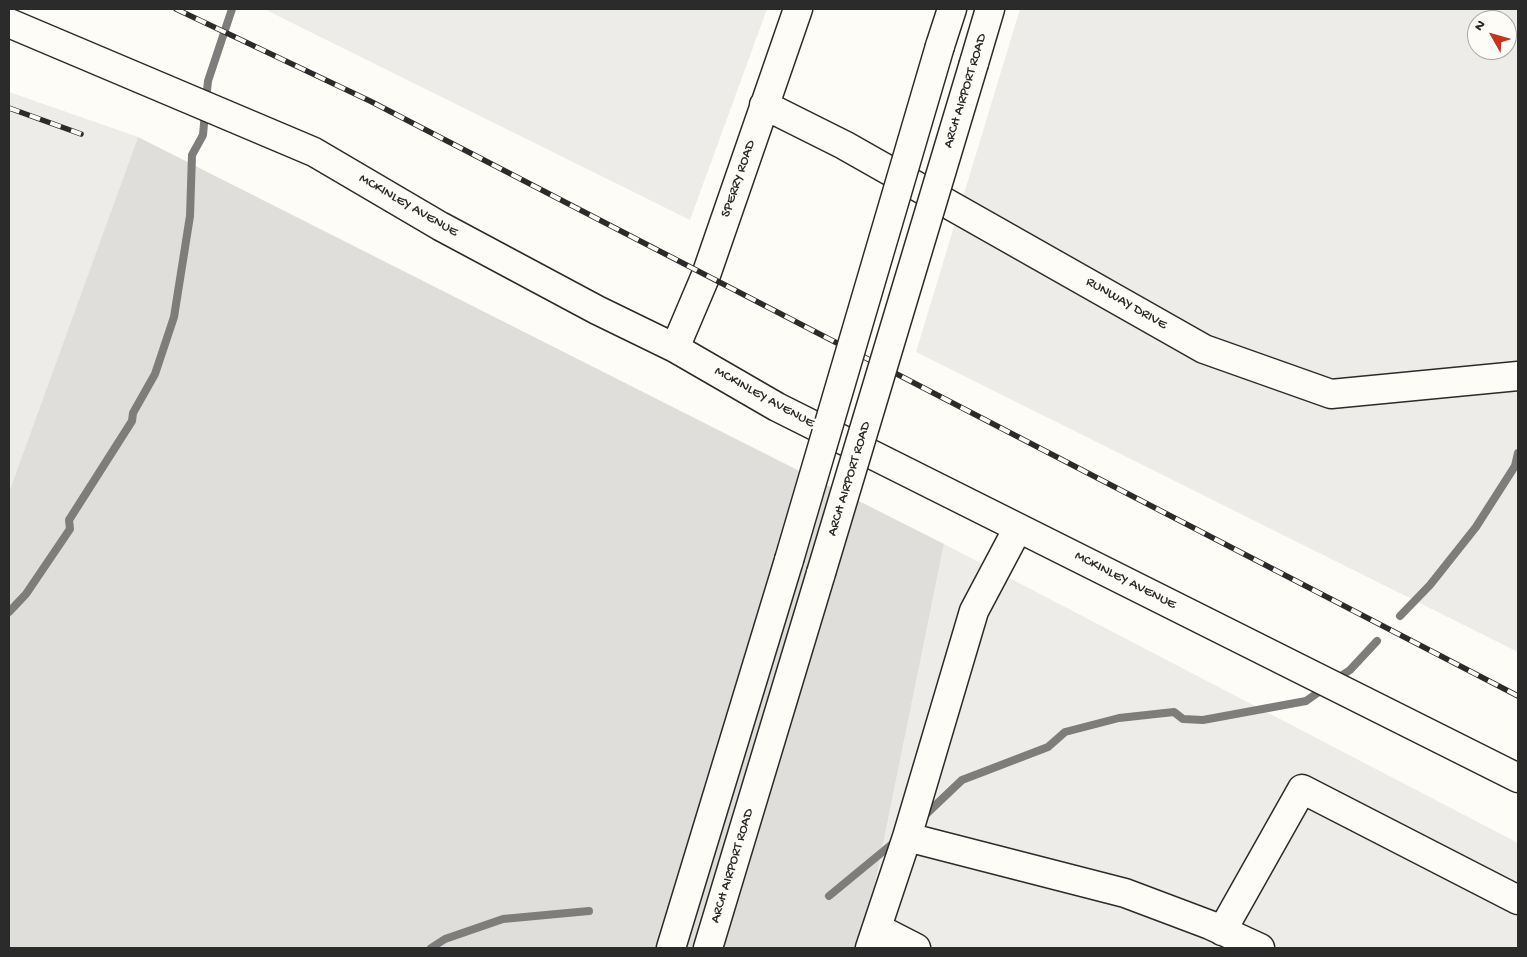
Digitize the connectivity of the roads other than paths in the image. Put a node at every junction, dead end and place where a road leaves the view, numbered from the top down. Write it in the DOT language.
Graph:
graph roads {
  1 [pos="798,9"];
  2 [pos="952,9"];
  3 [pos="990,9"];
  4 [pos="9,23"];
  5 [pos="764,105"];
  6 [pos="676,348"];
  7 [pos="1518,376"];
  8 [pos="1018,528"];
  9 [pos="1518,778"];
  10 [pos="907,837"];
  11 [pos="1518,900"];
  12 [pos="1222,930"];
  13 [pos="874,938"];
  14 [pos="671,948"];
  15 [pos="708,948"];
  16 [pos="916,948"];
  17 [pos="1260,948"];
  1 -- 5 [label="street, SPERRY ROAD"];
  2 -- 14 [label="street, bridge"];
  3 -- 15 [label="street, ARCH AIRPORT ROAD, bridge"];
  4 -- 6 [label="street, MCKINLEY AVENUE"];
  5 -- 6 [label="street, SPERRY ROAD"];
  5 -- 7 [label="street, RUNWAY DRIVE"];
  6 -- 8 [label="street, MCKINLEY AVENUE"];
  8 -- 9 [label="street, MCKINLEY AVENUE"];
  8 -- 10 [label="street"];
  10 -- 12 [label="street"];
  10 -- 13 [label="street"];
  11 -- 12 [label="street"];
  12 -- 17 [label="street"];
  13 -- 16 [label="street"];
}
